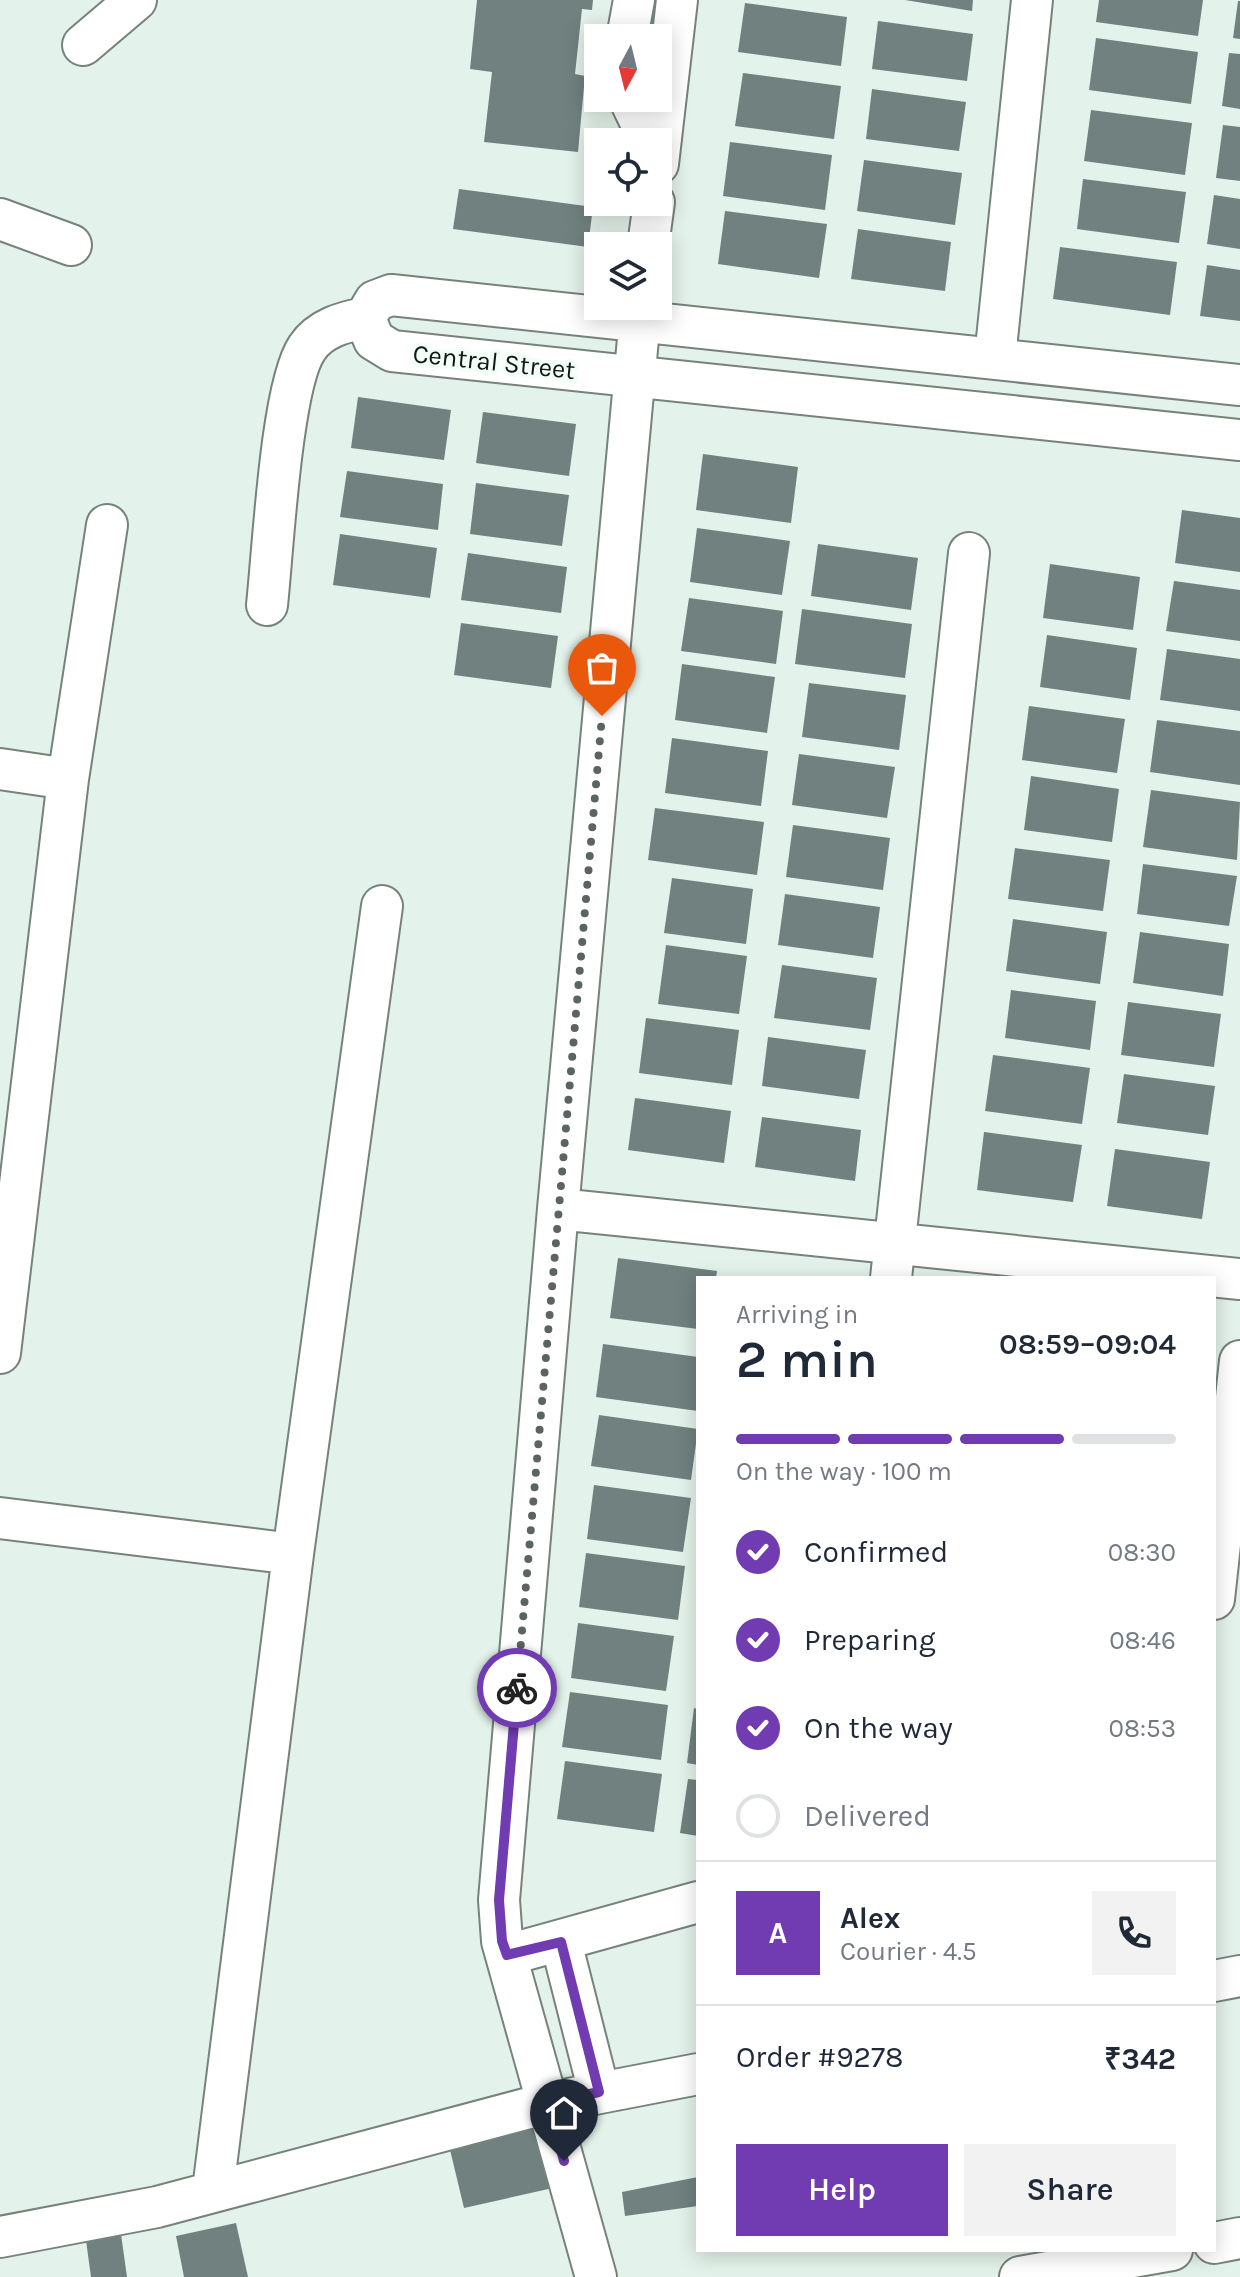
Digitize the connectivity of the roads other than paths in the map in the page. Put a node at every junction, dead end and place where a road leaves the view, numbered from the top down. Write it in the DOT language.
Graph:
graph roads {
  1 [pos="136,0"];
  2 [pos="634,0"];
  3 [pos="677,0"];
  4 [pos="1032,0"];
  5 [pos="630,24"];
  6 [pos="83,45"];
  7 [pos="662,128"];
  8 [pos="0,219"];
  9 [pos="71,245"];
  10 [pos="584,309"];
  11 [pos="672,317"];
  12 [pos="365,318"];
  13 [pos="640,320"];
  14 [pos="995,358"];
  15 [pos="632,376"];
  16 [pos="1190,380"];
  17 [pos="1240,385"];
  18 [pos="1183,435"];
  19 [pos="1240,440"];
  20 [pos="107,525"];
  21 [pos="969,553"];
  22 [pos="267,605"];
  23 [pos="0,769"];
  24 [pos="68,779"];
  25 [pos="382,906"];
  26 [pos="9,1177"];
  27 [pos="558,1209"];
  28 [pos="893,1261"];
  29 [pos="1182,1276"];
  30 [pos="1216,1278"];
  31 [pos="1240,1279"];
  32 [pos="0,1353"];
  33 [pos="1240,1361"];
  34 [pos="0,1518"];
  35 [pos="293,1554"];
  36 [pos="1216,1581"];
  37 [pos="696,1903"];
  38 [pos="561,1942"];
  39 [pos="507,1955"];
  40 [pos="1240,1976"];
  41 [pos="1216,1981"];
  42 [pos="696,2074"];
  43 [pos="599,2092"];
  44 [pos="548,2103"];
  45 [pos="213,2190"];
  46 [pos="0,2237"];
  47 [pos="1240,2238"];
  48 [pos="1216,2243"];
  49 [pos="1161,2252"];
  50 [pos="596,2277"];
  51 [pos="1020,2277"];
  1 -- 6 [label="street"];
  2 -- 5 [label="street"];
  3 -- 7 [label="street"];
  4 -- 14 [label="street"];
  8 -- 9 [label="street"];
  10 -- 12 [label="street"];
  11 -- 14 [label="street"];
  12 -- 15 [label="street, Central Street"];
  12 -- 22 [label="street"];
  13 -- 15 [label="street"];
  14 -- 16 [label="street"];
  15 -- 18 [label="street, Central Street"];
  15 -- 27 [label="street"];
  16 -- 17 [label="street"];
  16 -- 18 [label="street"];
  18 -- 19 [label="street, Central Street"];
  20 -- 24 [label="street"];
  21 -- 28 [label="street"];
  23 -- 24 [label="street"];
  24 -- 26 [label="street"];
  25 -- 35 [label="street"];
  26 -- 32 [label="street"];
  27 -- 28 [label="street"];
  27 -- 39 [label="street"];
  28 -- 29 [label="street"];
  30 -- 31 [label="street"];
  33 -- 36 [label="street"];
  34 -- 35 [label="street"];
  35 -- 45 [label="street"];
  37 -- 38 [label="street"];
  38 -- 39 [label="street"];
  38 -- 43 [label="street"];
  39 -- 44 [label="street"];
  40 -- 41 [label="street"];
  42 -- 43 [label="street"];
  43 -- 44 [label="street"];
  44 -- 45 [label="street"];
  44 -- 50 [label="street"];
  45 -- 46 [label="street"];
  47 -- 48 [label="street"];
  49 -- 51 [label="street"];
}
